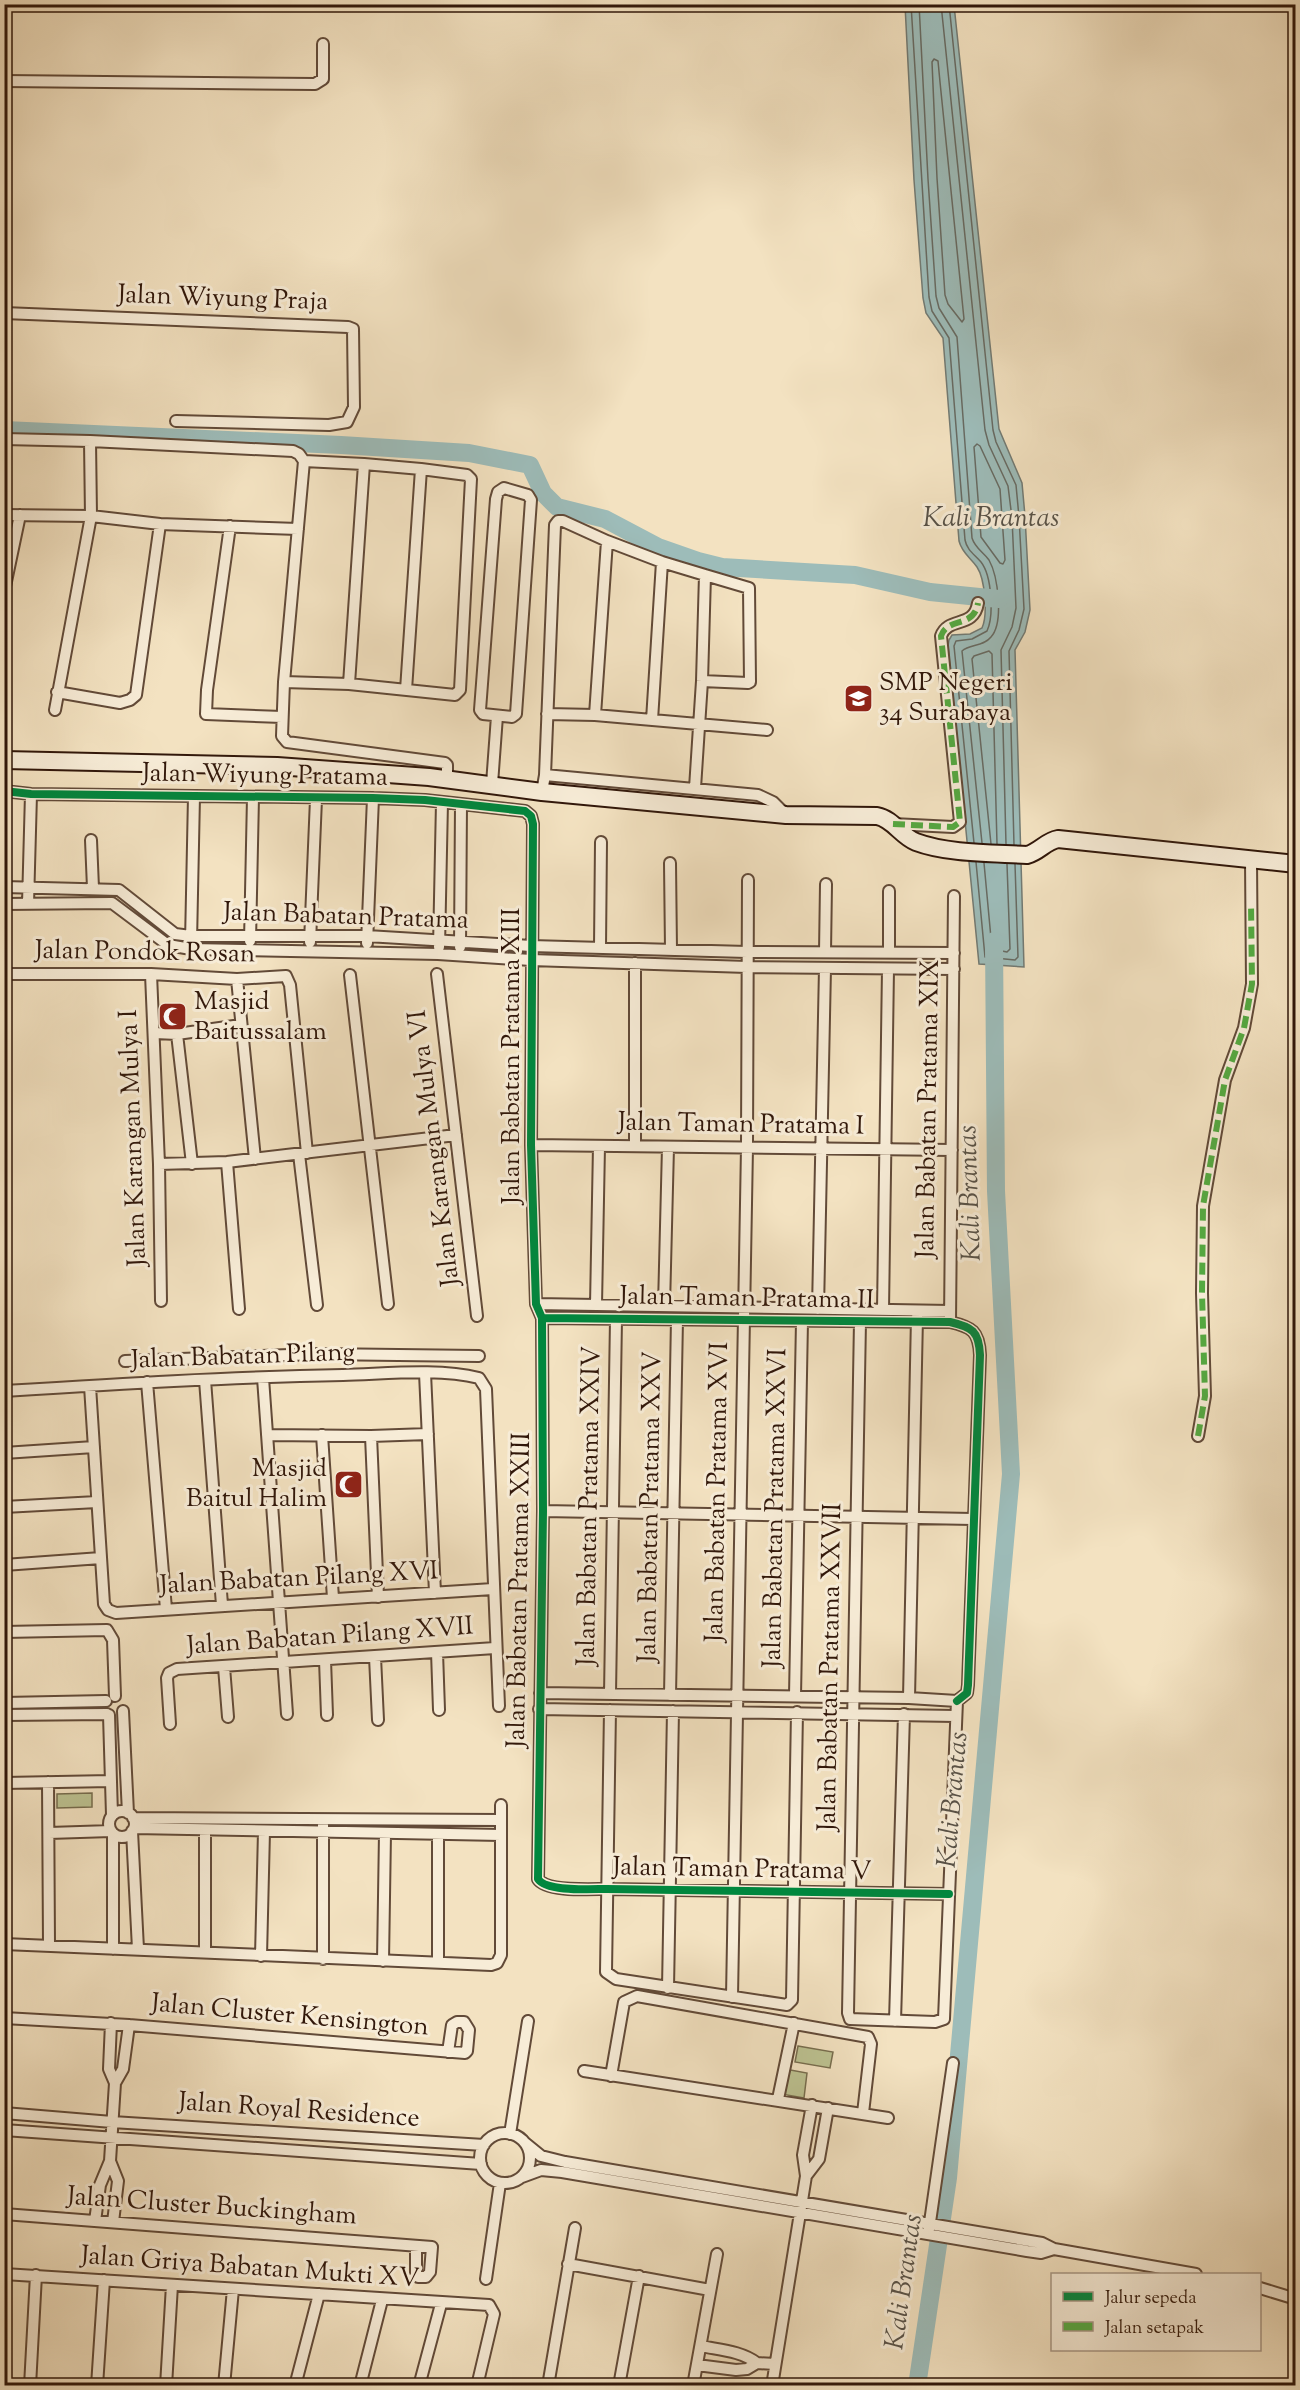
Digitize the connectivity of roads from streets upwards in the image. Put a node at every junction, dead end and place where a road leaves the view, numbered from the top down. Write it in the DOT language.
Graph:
graph roads {
  1 [pos="323,44"];
  2 [pos="4,81"];
  3 [pos="4,313"];
  4 [pos="176,421"];
  5 [pos="4,439"];
  6 [pos="90,441"];
  7 [pos="304,461"];
  8 [pos="364,464"];
  9 [pos="421,469"];
  10 [pos="4,515"];
  11 [pos="20,515"];
  12 [pos="91,516"];
  13 [pos="160,524"];
  14 [pos="230,526"];
  15 [pos="298,529"];
  16 [pos="607,541"];
  17 [pos="662,562"];
  18 [pos="705,575"];
  19 [pos="4,591"];
  20 [pos="978,603"];
  21 [pos="702,681"];
  22 [pos="284,682"];
  23 [pos="349,684"];
  24 [pos="406,690"];
  25 [pos="57,692"];
  26 [pos="55,710"];
  27 [pos="547,714"];
  28 [pos="595,715"];
  29 [pos="497,716"];
  30 [pos="282,717"];
  31 [pos="652,720"];
  32 [pos="699,724"];
  33 [pos="767,729"];
  34 [pos="4,760"];
  35 [pos="545,775"];
  36 [pos="447,779"];
  37 [pos="492,784"];
  38 [pos="695,788"];
  39 [pos="4,791"];
  40 [pos="543,792"];
  41 [pos="32,794"];
  42 [pos="195,795"];
  43 [pos="253,797"];
  44 [pos="373,798"];
  45 [pos="316,799"];
  46 [pos="442,802"];
  47 [pos="461,804"];
  48 [pos="525,811"];
  49 [pos="786,815"];
  50 [pos="893,824"];
  51 [pos="91,840"];
  52 [pos="601,842"];
  53 [pos="1251,860"];
  54 [pos="670,863"];
  55 [pos="1296,864"];
  56 [pos="748,880"];
  57 [pos="826,884"];
  58 [pos="4,887"];
  59 [pos="29,887"];
  60 [pos="93,888"];
  61 [pos="889,891"];
  62 [pos="954,896"];
  63 [pos="4,904"];
  64 [pos="28,904"];
  65 [pos="191,936"];
  66 [pos="250,936"];
  67 [pos="310,936"];
  68 [pos="367,936"];
  69 [pos="439,941"];
  70 [pos="460,942"];
  71 [pos="531,946"];
  72 [pos="600,947"];
  73 [pos="191,949"];
  74 [pos="249,950"];
  75 [pos="670,950"];
  76 [pos="309,951"];
  77 [pos="366,952"];
  78 [pos="747,952"];
  79 [pos="825,952"];
  80 [pos="889,953"];
  81 [pos="954,953"];
  82 [pos="438,954"];
  83 [pos="459,955"];
  84 [pos="531,960"];
  85 [pos="635,963"];
  86 [pos="747,967"];
  87 [pos="825,968"];
  88 [pos="888,969"];
  89 [pos="954,969"];
  90 [pos="4,974"];
  91 [pos="151,974"];
  92 [pos="437,974"];
  93 [pos="351,975"];
  94 [pos="237,979"];
  95 [pos="241,1025"];
  96 [pos="154,1033"];
  97 [pos="177,1034"];
  98 [pos="456,1135"];
  99 [pos="531,1145"];
  100 [pos="370,1146"];
  101 [pos="599,1146"];
  102 [pos="635,1146"];
  103 [pos="668,1147"];
  104 [pos="747,1148"];
  105 [pos="822,1148"];
  106 [pos="885,1149"];
  107 [pos="952,1150"];
  108 [pos="303,1154"];
  109 [pos="255,1159"];
  110 [pos="227,1162"];
  111 [pos="159,1164"];
  112 [pos="192,1164"];
  113 [pos="161,1301"];
  114 [pos="388,1304"];
  115 [pos="536,1304"];
  116 [pos="316,1305"];
  117 [pos="596,1305"];
  118 [pos="664,1306"];
  119 [pos="744,1308"];
  120 [pos="239,1309"];
  121 [pos="818,1309"];
  122 [pos="883,1310"];
  123 [pos="916,1310"];
  124 [pos="477,1316"];
  125 [pos="950,1317"];
  126 [pos="542,1318"];
  127 [pos="616,1319"];
  128 [pos="677,1319"];
  129 [pos="744,1320"];
  130 [pos="802,1321"];
  131 [pos="860,1321"];
  132 [pos="917,1322"];
  133 [pos="479,1356"];
  134 [pos="125,1361"];
  135 [pos="319,1364"];
  136 [pos="425,1373"];
  137 [pos="263,1378"];
  138 [pos="205,1380"];
  139 [pos="147,1382"];
  140 [pos="90,1386"];
  141 [pos="4,1391"];
  142 [pos="428,1434"];
  143 [pos="267,1435"];
  144 [pos="322,1435"];
  145 [pos="371,1436"];
  146 [pos="1198,1436"];
  147 [pos="94,1447"];
  148 [pos="4,1454"];
  149 [pos="97,1502"];
  150 [pos="4,1507"];
  151 [pos="543,1511"];
  152 [pos="613,1512"];
  153 [pos="673,1514"];
  154 [pos="740,1515"];
  155 [pos="798,1516"];
  156 [pos="856,1517"];
  157 [pos="912,1518"];
  158 [pos="973,1520"];
  159 [pos="101,1558"];
  160 [pos="4,1564"];
  161 [pos="493,1589"];
  162 [pos="435,1593"];
  163 [pos="378,1597"];
  164 [pos="333,1598"];
  165 [pos="279,1602"];
  166 [pos="222,1605"];
  167 [pos="166,1608"];
  168 [pos="4,1632"];
  169 [pos="495,1648"];
  170 [pos="437,1652"];
  171 [pos="375,1657"];
  172 [pos="325,1660"];
  173 [pos="283,1662"];
  174 [pos="224,1667"];
  175 [pos="540,1693"];
  176 [pos="610,1694"];
  177 [pos="670,1695"];
  178 [pos="737,1696"];
  179 [pos="795,1696"];
  180 [pos="853,1698"];
  181 [pos="909,1698"];
  182 [pos="110,1699"];
  183 [pos="957,1701"];
  184 [pos="4,1704"];
  185 [pos="499,1706"];
  186 [pos="539,1709"];
  187 [pos="439,1710"];
  188 [pos="610,1710"];
  189 [pos="123,1711"];
  190 [pos="673,1711"];
  191 [pos="736,1712"];
  192 [pos="797,1712"];
  193 [pos="853,1712"];
  194 [pos="108,1714"];
  195 [pos="286,1714"];
  196 [pos="327,1714"];
  197 [pos="904,1714"];
  198 [pos="4,1715"];
  199 [pos="955,1716"];
  200 [pos="228,1717"];
  201 [pos="378,1720"];
  202 [pos="170,1724"];
  203 [pos="111,1781"];
  204 [pos="48,1782"];
  205 [pos="4,1783"];
  206 [pos="501,1805"];
  207 [pos="112,1815"];
  208 [pos="323,1819"];
  209 [pos="501,1820"];
  210 [pos="132,1822"];
  211 [pos="205,1830"];
  212 [pos="264,1831"];
  213 [pos="323,1832"];
  214 [pos="49,1833"];
  215 [pos="112,1833"];
  216 [pos="385,1833"];
  217 [pos="438,1834"];
  218 [pos="501,1835"];
  219 [pos="538,1879"];
  220 [pos="607,1889"];
  221 [pos="671,1890"];
  222 [pos="734,1891"];
  223 [pos="795,1892"];
  224 [pos="850,1892"];
  225 [pos="897,1893"];
  226 [pos="949,1894"];
  227 [pos="4,1944"];
  228 [pos="50,1945"];
  229 [pos="113,1948"];
  230 [pos="138,1949"];
  231 [pos="205,1952"];
  232 [pos="261,1956"];
  233 [pos="323,1959"];
  234 [pos="383,1961"];
  235 [pos="438,1962"];
  236 [pos="668,1988"];
  237 [pos="732,1997"];
  238 [pos="4,2018"];
  239 [pos="528,2020"];
  240 [pos="895,2021"];
  241 [pos="111,2023"];
  242 [pos="794,2023"];
  243 [pos="129,2025"];
  244 [pos="448,2052"];
  245 [pos="952,2063"];
  246 [pos="584,2071"];
  247 [pos="611,2076"];
  248 [pos="115,2083"];
  249 [pos="778,2099"];
  250 [pos="812,2105"];
  251 [pos="828,2108"];
  252 [pos="4,2113"];
  253 [pos="863,2113"];
  254 [pos="888,2118"];
  255 [pos="112,2122"];
  256 [pos="4,2130"];
  257 [pos="510,2134"];
  258 [pos="111,2138"];
  259 [pos="525,2144"];
  260 [pos="484,2145"];
  261 [pos="110,2161"];
  262 [pos="481,2164"];
  263 [pos="522,2176"];
  264 [pos="806,2176"];
  265 [pos="500,2182"];
  266 [pos="801,2208"];
  267 [pos="4,2214"];
  268 [pos="95,2221"];
  269 [pos="113,2222"];
  270 [pos="575,2228"];
  271 [pos="932,2230"];
  272 [pos="416,2246"];
  273 [pos="717,2254"];
  274 [pos="568,2264"];
  275 [pos="1190,2273"];
  276 [pos="4,2274"];
  277 [pos="36,2275"];
  278 [pos="639,2276"];
  279 [pos="486,2279"];
  280 [pos="104,2280"];
  281 [pos="172,2285"];
  282 [pos="1261,2288"];
  283 [pos="232,2289"];
  284 [pos="710,2290"];
  285 [pos="320,2294"];
  286 [pos="1296,2299"];
  287 [pos="382,2300"];
  288 [pos="441,2304"];
  289 [pos="700,2346"];
  290 [pos="757,2363"];
  291 [pos="775,2364"];
  292 [pos="697,2365"];
  293 [pos="30,2385"];
  294 [pos="97,2385"];
  295 [pos="166,2385"];
  296 [pos="224,2385"];
  297 [pos="295,2385"];
  298 [pos="360,2385"];
  299 [pos="419,2385"];
  300 [pos="477,2385"];
  301 [pos="548,2385"];
  302 [pos="619,2385"];
  303 [pos="693,2385"];
  304 [pos="772,2385"];
  1 -- 2 [label="street"];
  3 -- 4 [label="street, Jalan Wiyung Praja"];
  5 -- 6 [label="street"];
  6 -- 7 [label="street"];
  6 -- 12 [label="street"];
  7 -- 8 [label="street"];
  7 -- 15 [label="street"];
  8 -- 9 [label="street"];
  8 -- 23 [label="street"];
  9 -- 24 [label="street"];
  9 -- 24 [label="street"];
  10 -- 11 [label="street"];
  11 -- 12 [label="street"];
  11 -- 19 [label="street"];
  12 -- 13 [label="street"];
  12 -- 25 [label="street"];
  13 -- 14 [label="street"];
  13 -- 25 [label="street"];
  14 -- 15 [label="street"];
  14 -- 30 [label="street"];
  15 -- 22 [label="street"];
  16 -- 17 [label="street"];
  16 -- 27 [label="street"];
  16 -- 28 [label="street"];
  17 -- 18 [label="street"];
  17 -- 31 [label="street"];
  18 -- 21 [label="street"];
  18 -- 21 [label="street"];
  20 -- 50 [label="street"];
  21 -- 32 [label="street"];
  22 -- 23 [label="street"];
  22 -- 30 [label="street"];
  23 -- 24 [label="street"];
  25 -- 26 [label="street"];
  27 -- 28 [label="street"];
  27 -- 35 [label="street"];
  28 -- 31 [label="street"];
  29 -- 29 [label="street"];
  29 -- 37 [label="street"];
  30 -- 36 [label="street"];
  31 -- 32 [label="street"];
  32 -- 33 [label="street"];
  32 -- 38 [label="street"];
  34 -- 36 [label="street, Jalan Wiyung Pratama"];
  35 -- 38 [label="street"];
  35 -- 40 [label="street"];
  36 -- 37 [label="street, Jalan Wiyung Pratama"];
  37 -- 40 [label="street, Jalan Wiyung Pratama"];
  38 -- 49 [label="street"];
  39 -- 41 [label="street, Jalan Wiyung Pratama"];
  40 -- 49 [label="street, Jalan Wiyung Pratama"];
  41 -- 42 [label="street, Jalan Wiyung Pratama"];
  41 -- 59 [label="street"];
  42 -- 43 [label="street, Jalan Wiyung Pratama"];
  42 -- 65 [label="street"];
  43 -- 45 [label="street, Jalan Wiyung Pratama"];
  43 -- 66 [label="street"];
  44 -- 45 [label="street, Jalan Wiyung Pratama"];
  44 -- 46 [label="street, Jalan Wiyung Pratama"];
  44 -- 68 [label="street"];
  45 -- 67 [label="street"];
  46 -- 47 [label="street, Jalan Wiyung Pratama"];
  46 -- 69 [label="street"];
  47 -- 48 [label="street, Jalan Wiyung Pratama"];
  47 -- 70 [label="street"];
  48 -- 71 [label="street, Jalan Babatan Pratama XIII"];
  49 -- 50 [label="street, Jalan Wiyung Pratama"];
  50 -- 53 [label="street, Jalan Wiyung Pratama"];
  51 -- 60 [label="street"];
  52 -- 72 [label="street"];
  53 -- 55 [label="street"];
  53 -- 146 [label="street"];
  54 -- 75 [label="street"];
  56 -- 78 [label="street, Jalan Babatan Pratama XVI"];
  57 -- 79 [label="street"];
  58 -- 59 [label="street, Jalan Babatan Pratama"];
  59 -- 60 [label="street, Jalan Babatan Pratama"];
  59 -- 64 [label="street"];
  60 -- 65 [label="street, Jalan Babatan Pratama"];
  61 -- 80 [label="street"];
  62 -- 81 [label="street, Jalan Babatan Pratama XIX"];
  63 -- 64 [label="street, Jalan Babatan Pratama"];
  64 -- 73 [label="street, Jalan Babatan Pratama"];
  65 -- 66 [label="street, Jalan Babatan Pratama"];
  65 -- 73 [label="street"];
  66 -- 67 [label="street, Jalan Babatan Pratama"];
  66 -- 74 [label="street"];
  67 -- 68 [label="street, Jalan Babatan Pratama"];
  67 -- 76 [label="street"];
  68 -- 69 [label="street, Jalan Babatan Pratama"];
  68 -- 77 [label="street"];
  69 -- 70 [label="street, Jalan Babatan Pratama"];
  69 -- 82 [label="street"];
  70 -- 71 [label="street, Jalan Babatan Pratama"];
  70 -- 83 [label="street"];
  71 -- 72 [label="street, Jalan Babatan Pratama"];
  71 -- 84 [label="street, Jalan Babatan Pratama XIII"];
  72 -- 75 [label="street, Jalan Babatan Pratama"];
  73 -- 74 [label="street, Jalan Babatan Pratama"];
  74 -- 76 [label="street, Jalan Babatan Pratama"];
  75 -- 78 [label="street, Jalan Babatan Pratama"];
  76 -- 77 [label="street, Jalan Babatan Pratama"];
  77 -- 82 [label="street, Jalan Babatan Pratama"];
  78 -- 79 [label="street, Jalan Babatan Pratama"];
  78 -- 86 [label="street, Jalan Babatan Pratama XVI"];
  79 -- 80 [label="street, Jalan Babatan Pratama"];
  80 -- 81 [label="street, Jalan Babatan Pratama"];
  81 -- 89 [label="street, Jalan Babatan Pratama XIX"];
  82 -- 83 [label="street, Jalan Babatan Pratama"];
  83 -- 84 [label="street, Jalan Babatan Pratama"];
  84 -- 85 [label="street, Jalan Babatan Pratama"];
  84 -- 99 [label="street, Jalan Babatan Pratama XIII"];
  85 -- 86 [label="street, Jalan Babatan Pratama"];
  85 -- 102 [label="street"];
  86 -- 87 [label="street, Jalan Babatan Pratama"];
  86 -- 104 [label="street, Jalan Babatan Pratama XVI"];
  87 -- 88 [label="street, Jalan Babatan Pratama"];
  87 -- 105 [label="street"];
  88 -- 89 [label="street, Jalan Babatan Pratama"];
  88 -- 106 [label="street"];
  89 -- 107 [label="street, Jalan Babatan Pratama XIX"];
  90 -- 91 [label="street, Jalan Pondok Rosan"];
  91 -- 94 [label="street, Jalan Pondok Rosan"];
  91 -- 96 [label="street, Jalan Karangan Mulya I"];
  92 -- 98 [label="street, Jalan Karangan Mulya VI"];
  93 -- 100 [label="street"];
  94 -- 95 [label="street"];
  94 -- 108 [label="street, Jalan Pondok Rosan"];
  95 -- 97 [label="street"];
  95 -- 109 [label="street"];
  96 -- 97 [label="street"];
  96 -- 111 [label="street, Jalan Karangan Mulya I"];
  97 -- 112 [label="street, Jalan Karangan Mulya I"];
  98 -- 100 [label="street"];
  98 -- 124 [label="street, Jalan Karangan Mulya VI"];
  99 -- 101 [label="street, Jalan Taman Pratama I"];
  99 -- 115 [label="street, Jalan Babatan Pratama XIII"];
  100 -- 108 [label="street"];
  100 -- 114 [label="street"];
  101 -- 102 [label="street, Jalan Taman Pratama I"];
  101 -- 117 [label="street"];
  102 -- 103 [label="street, Jalan Taman Pratama I"];
  103 -- 104 [label="street, Jalan Taman Pratama I"];
  103 -- 118 [label="street"];
  104 -- 105 [label="street, Jalan Taman Pratama I"];
  104 -- 119 [label="street, Jalan Babatan Pratama XVI"];
  105 -- 106 [label="street, Jalan Taman Pratama I"];
  105 -- 121 [label="street"];
  106 -- 107 [label="street, Jalan Taman Pratama I"];
  106 -- 122 [label="street"];
  107 -- 125 [label="street, Jalan Babatan Pratama XIX"];
  108 -- 109 [label="street"];
  108 -- 116 [label="street"];
  109 -- 110 [label="street"];
  110 -- 112 [label="street"];
  110 -- 120 [label="street"];
  111 -- 112 [label="street"];
  111 -- 113 [label="street, Jalan Karangan Mulya I"];
  115 -- 117 [label="street, Jalan Taman Pratama II"];
  115 -- 126 [label="street, Jalan Babatan Pratama XXIII"];
  117 -- 118 [label="street, Jalan Taman Pratama II"];
  118 -- 119 [label="street, Jalan Taman Pratama II"];
  119 -- 121 [label="street, Jalan Taman Pratama II"];
  119 -- 129 [label="street, Jalan Babatan Pratama XVI"];
  121 -- 122 [label="street, Jalan Taman Pratama II"];
  122 -- 123 [label="street, Jalan Taman Pratama II"];
  123 -- 125 [label="street, Jalan Taman Pratama II"];
  123 -- 132 [label="street"];
  125 -- 132 [label="street, Jalan Taman Pratama II"];
  125 -- 158 [label="street"];
  126 -- 127 [label="street, Jalan Taman Pratama II"];
  126 -- 151 [label="street, Jalan Babatan Pratama XXIII"];
  127 -- 128 [label="street, Jalan Taman Pratama II"];
  127 -- 152 [label="street, Jalan Babatan Pratama XXIV"];
  128 -- 129 [label="street, Jalan Taman Pratama II"];
  128 -- 153 [label="street, Jalan Babatan Pratama XXV"];
  129 -- 130 [label="street, Jalan Taman Pratama II"];
  129 -- 154 [label="street, Jalan Babatan Pratama XVI"];
  130 -- 131 [label="street, Jalan Taman Pratama II"];
  130 -- 155 [label="street, Jalan Babatan Pratama XXVI"];
  131 -- 132 [label="street, Jalan Taman Pratama II"];
  131 -- 156 [label="street, Jalan Babatan Pratama XXVII"];
  132 -- 157 [label="street"];
  133 -- 135 [label="street"];
  134 -- 135 [label="street"];
  135 -- 136 [label="street, Jalan Babatan Pilang"];
  135 -- 137 [label="street, Jalan Babatan Pilang"];
  136 -- 142 [label="street"];
  136 -- 161 [label="street, Jalan Babatan Pilang"];
  137 -- 138 [label="street, Jalan Babatan Pilang"];
  137 -- 143 [label="street"];
  138 -- 139 [label="street, Jalan Babatan Pilang"];
  138 -- 166 [label="street"];
  139 -- 140 [label="street, Jalan Babatan Pilang"];
  139 -- 167 [label="street"];
  140 -- 141 [label="street, Jalan Babatan Pilang"];
  140 -- 147 [label="street"];
  142 -- 145 [label="street"];
  142 -- 162 [label="street"];
  143 -- 144 [label="street"];
  143 -- 165 [label="street"];
  144 -- 145 [label="street"];
  144 -- 164 [label="street"];
  145 -- 163 [label="street"];
  147 -- 148 [label="street"];
  147 -- 149 [label="street"];
  149 -- 150 [label="street"];
  149 -- 159 [label="street"];
  151 -- 152 [label="street"];
  151 -- 175 [label="street, Jalan Babatan Pratama XXIII"];
  152 -- 153 [label="street"];
  152 -- 176 [label="street, Jalan Babatan Pratama XXIV"];
  153 -- 154 [label="street"];
  153 -- 177 [label="street, Jalan Babatan Pratama XXV"];
  154 -- 155 [label="street"];
  154 -- 178 [label="street, Jalan Babatan Pratama XVI"];
  155 -- 156 [label="street"];
  155 -- 179 [label="street, Jalan Babatan Pratama XXVI"];
  156 -- 157 [label="street"];
  156 -- 180 [label="street, Jalan Babatan Pratama XXVII"];
  157 -- 158 [label="street"];
  157 -- 181 [label="street"];
  158 -- 183 [label="street"];
  159 -- 160 [label="street"];
  159 -- 167 [label="street, Jalan Babatan Pilang XVI"];
  161 -- 162 [label="street, Jalan Babatan Pilang XVI"];
  161 -- 169 [label="street"];
  162 -- 163 [label="street, Jalan Babatan Pilang XVI"];
  163 -- 164 [label="street, Jalan Babatan Pilang XVI"];
  164 -- 165 [label="street, Jalan Babatan Pilang XVI"];
  165 -- 166 [label="street, Jalan Babatan Pilang XVI"];
  165 -- 173 [label="street"];
  166 -- 167 [label="street, Jalan Babatan Pilang XVI"];
  168 -- 182 [label="street"];
  169 -- 170 [label="street, Jalan Babatan Pilang XVII"];
  169 -- 185 [label="street"];
  170 -- 171 [label="street, Jalan Babatan Pilang XVII"];
  170 -- 187 [label="street"];
  171 -- 172 [label="street, Jalan Babatan Pilang XVII"];
  171 -- 201 [label="street"];
  172 -- 173 [label="street, Jalan Babatan Pilang XVII"];
  172 -- 196 [label="street"];
  173 -- 174 [label="street, Jalan Babatan Pilang XVII"];
  173 -- 195 [label="street"];
  174 -- 200 [label="street"];
  174 -- 202 [label="street, Jalan Babatan Pilang XVII"];
  175 -- 176 [label="street"];
  175 -- 186 [label="street, Jalan Babatan Pratama XXIII"];
  176 -- 177 [label="street"];
  177 -- 178 [label="street"];
  178 -- 179 [label="street"];
  178 -- 191 [label="street, Jalan Babatan Pratama XVI"];
  179 -- 180 [label="street"];
  180 -- 181 [label="street"];
  180 -- 193 [label="street, Jalan Babatan Pratama XXVII"];
  181 -- 183 [label="street"];
  182 -- 184 [label="street"];
  182 -- 189 [label="street"];
  182 -- 194 [label="street"];
  183 -- 199 [label="street"];
  186 -- 188 [label="street"];
  186 -- 219 [label="street, Jalan Babatan Pratama XXIII"];
  188 -- 190 [label="street"];
  188 -- 220 [label="street"];
  189 -- 194 [label="street"];
  189 -- 210 [label="street"];
  190 -- 191 [label="street"];
  190 -- 221 [label="street"];
  191 -- 192 [label="street"];
  191 -- 222 [label="street, Jalan Babatan Pratama XVI"];
  192 -- 193 [label="street"];
  192 -- 223 [label="street"];
  193 -- 197 [label="street"];
  193 -- 224 [label="street, Jalan Babatan Pratama XXVII"];
  194 -- 198 [label="street"];
  194 -- 203 [label="street"];
  197 -- 199 [label="street"];
  197 -- 225 [label="street"];
  199 -- 226 [label="street"];
  203 -- 204 [label="street"];
  203 -- 207 [label="street"];
  204 -- 205 [label="street"];
  204 -- 214 [label="street"];
  206 -- 209 [label="street"];
  207 -- 210 [label="street"];
  207 -- 215 [label="street"];
  208 -- 209 [label="street"];
  208 -- 210 [label="street"];
  208 -- 213 [label="street"];
  209 -- 218 [label="street"];
  210 -- 211 [label="street"];
  210 -- 215 [label="street"];
  210 -- 230 [label="street"];
  211 -- 212 [label="street"];
  211 -- 231 [label="street"];
  212 -- 213 [label="street"];
  212 -- 232 [label="street"];
  213 -- 216 [label="street"];
  213 -- 233 [label="street"];
  214 -- 215 [label="street"];
  214 -- 228 [label="street"];
  215 -- 229 [label="street"];
  216 -- 217 [label="street"];
  216 -- 234 [label="street"];
  217 -- 218 [label="street"];
  217 -- 235 [label="street"];
  218 -- 235 [label="street"];
  219 -- 220 [label="street, Jalan Taman Pratama V"];
  220 -- 221 [label="street, Jalan Taman Pratama V"];
  220 -- 236 [label="street"];
  221 -- 222 [label="street, Jalan Taman Pratama V"];
  221 -- 236 [label="street"];
  222 -- 223 [label="street, Jalan Taman Pratama V"];
  222 -- 237 [label="street, Jalan Babatan Pratama XVI"];
  223 -- 224 [label="street, Jalan Taman Pratama V"];
  223 -- 237 [label="street"];
  224 -- 225 [label="street, Jalan Taman Pratama V"];
  224 -- 240 [label="street, Jalan Babatan Pratama XXVII"];
  225 -- 226 [label="street, Jalan Taman Pratama V"];
  225 -- 240 [label="street"];
  226 -- 240 [label="street"];
  227 -- 228 [label="street"];
  228 -- 229 [label="street"];
  229 -- 230 [label="street"];
  230 -- 231 [label="street"];
  231 -- 232 [label="street"];
  232 -- 233 [label="street"];
  233 -- 234 [label="street"];
  234 -- 235 [label="street"];
  236 -- 237 [label="street"];
  238 -- 241 [label="street, Jalan Cluster Kensington"];
  239 -- 257 [label="street"];
  241 -- 243 [label="street, Jalan Cluster Kensington"];
  241 -- 248 [label="street, Jalan Cluster Kensington"];
  242 -- 247 [label="street"];
  242 -- 249 [label="street"];
  242 -- 253 [label="street"];
  243 -- 244 [label="street, Jalan Cluster Kensington"];
  243 -- 248 [label="street, Jalan Cluster Kensington"];
  245 -- 271 [label="street"];
  246 -- 247 [label="street"];
  247 -- 249 [label="street"];
  248 -- 255 [label="street, Jalan Cluster Kensington"];
  249 -- 250 [label="street"];
  250 -- 251 [label="street"];
  250 -- 264 [label="street"];
  251 -- 253 [label="street"];
  251 -- 264 [label="street"];
  252 -- 255 [label="street, Jalan Royal Residence"];
  253 -- 254 [label="street"];
  255 -- 258 [label="street"];
  255 -- 260 [label="street, Jalan Royal Residence"];
  256 -- 258 [label="street, Jalan Royal Residence"];
  257 -- 259 [label="street"];
  257 -- 260 [label="street"];
  258 -- 261 [label="street"];
  258 -- 262 [label="street, Jalan Royal Residence"];
  259 -- 263 [label="street"];
  259 -- 266 [label="street"];
  260 -- 262 [label="street"];
  261 -- 268 [label="street"];
  261 -- 269 [label="street"];
  262 -- 265 [label="street"];
  263 -- 265 [label="street"];
  263 -- 266 [label="street"];
  264 -- 266 [label="street"];
  265 -- 279 [label="street"];
  266 -- 271 [label="street"];
  266 -- 291 [label="street"];
  267 -- 268 [label="street, Jalan Cluster Buckingham"];
  268 -- 269 [label="street, Jalan Cluster Buckingham"];
  269 -- 272 [label="street, Jalan Cluster Buckingham"];
  270 -- 274 [label="street"];
  271 -- 275 [label="street"];
  273 -- 284 [label="street"];
  274 -- 278 [label="street"];
  274 -- 301 [label="street"];
  276 -- 277 [label="street, Jalan Griya Babatan Mukti XV"];
  277 -- 280 [label="street, Jalan Griya Babatan Mukti XV"];
  277 -- 293 [label="street"];
  278 -- 284 [label="street"];
  278 -- 302 [label="street"];
  280 -- 281 [label="street, Jalan Griya Babatan Mukti XV"];
  280 -- 294 [label="street"];
  281 -- 283 [label="street, Jalan Griya Babatan Mukti XV"];
  281 -- 295 [label="street"];
  282 -- 286 [label="street"];
  283 -- 285 [label="street, Jalan Griya Babatan Mukti XV"];
  283 -- 296 [label="street"];
  284 -- 289 [label="street"];
  285 -- 287 [label="street, Jalan Griya Babatan Mukti XV"];
  285 -- 297 [label="street"];
  287 -- 288 [label="street, Jalan Griya Babatan Mukti XV"];
  287 -- 298 [label="street"];
  288 -- 299 [label="street"];
  288 -- 300 [label="street, Jalan Griya Babatan Mukti XV"];
  289 -- 290 [label="street"];
  289 -- 292 [label="street"];
  290 -- 291 [label="street"];
  290 -- 292 [label="street"];
  291 -- 304 [label="street"];
  292 -- 303 [label="street"];
}
